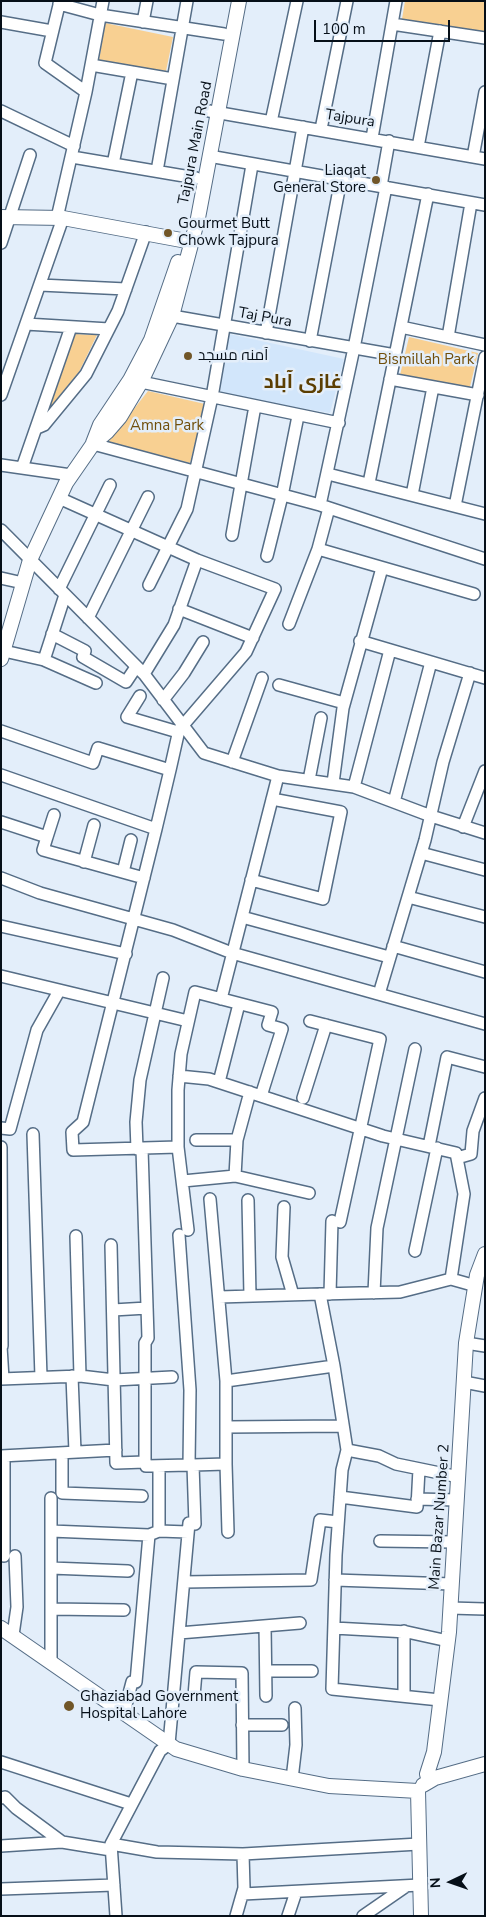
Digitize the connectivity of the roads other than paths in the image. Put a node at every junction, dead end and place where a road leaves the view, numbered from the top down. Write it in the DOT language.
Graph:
graph roads {
  1 [pos="103,1"];
  2 [pos="147,1"];
  3 [pos="187,1"];
  4 [pos="229,1"];
  5 [pos="239,1"];
  6 [pos="297,1"];
  7 [pos="347,1"];
  8 [pos="396,1"];
  9 [pos="60,3"];
  10 [pos="100,15"];
  11 [pos="1,22"];
  12 [pos="143,22"];
  13 [pos="392,24"];
  14 [pos="183,28"];
  15 [pos="52,31"];
  16 [pos="440,31"];
  17 [pos="224,34"];
  18 [pos="485,38"];
  19 [pos="91,66"];
  20 [pos="132,72"];
  21 [pos="173,78"];
  22 [pos="86,92"];
  23 [pos="485,92"];
  24 [pos="1,111"];
  25 [pos="214,112"];
  26 [pos="272,122"];
  27 [pos="303,127"];
  28 [pos="321,130"];
  29 [pos="372,138"];
  30 [pos="389,141"];
  31 [pos="418,146"];
  32 [pos="73,152"];
  33 [pos="30,155"];
  34 [pos="210,156"];
  35 [pos="479,158"];
  36 [pos="113,164"];
  37 [pos="252,165"];
  38 [pos="157,171"];
  39 [pos="295,172"];
  40 [pos="196,178"];
  41 [pos="341,179"];
  42 [pos="383,186"];
  43 [pos="428,194"];
  44 [pos="471,203"];
  45 [pos="485,205"];
  46 [pos="5,217"];
  47 [pos="60,218"];
  48 [pos="146,232"];
  49 [pos="188,241"];
  50 [pos="1,243"];
  51 [pos="40,285"];
  52 [pos="126,289"];
  53 [pos="172,316"];
  54 [pos="26,324"];
  55 [pos="223,326"];
  56 [pos="71,327"];
  57 [pos="401,327"];
  58 [pos="109,329"];
  59 [pos="266,333"];
  60 [pos="448,337"];
  61 [pos="310,341"];
  62 [pos="485,345"];
  63 [pos="354,348"];
  64 [pos="395,355"];
  65 [pos="484,365"];
  66 [pos="390,379"];
  67 [pos="141,382"];
  68 [pos="433,387"];
  69 [pos="1,395"];
  70 [pos="478,395"];
  71 [pos="212,397"];
  72 [pos="255,406"];
  73 [pos="298,416"];
  74 [pos="339,423"];
  75 [pos="37,428"];
  76 [pos="93,444"];
  77 [pos="1,465"];
  78 [pos="22,468"];
  79 [pos="195,471"];
  80 [pos="328,474"];
  81 [pos="71,476"];
  82 [pos="369,483"];
  83 [pos="110,485"];
  84 [pos="242,485"];
  85 [pos="412,494"];
  86 [pos="282,496"];
  87 [pos="148,497"];
  88 [pos="59,498"];
  89 [pos="455,506"];
  90 [pos="325,507"];
  91 [pos="96,514"];
  92 [pos="485,514"];
  93 [pos="1,530"];
  94 [pos="133,531"];
  95 [pos="232,535"];
  96 [pos="166,546"];
  97 [pos="318,549"];
  98 [pos="267,556"];
  99 [pos="485,559"];
  100 [pos="30,560"];
  101 [pos="198,560"];
  102 [pos="382,568"];
  103 [pos="1,578"];
  104 [pos="23,583"];
  105 [pos="149,584"];
  106 [pos="62,592"];
  107 [pos="474,594"];
  108 [pos="179,610"];
  109 [pos="88,618"];
  110 [pos="6,623"];
  111 [pos="289,624"];
  112 [pos="52,634"];
  113 [pos="252,638"];
  114 [pos="203,642"];
  115 [pos="360,642"];
  116 [pos="390,650"];
  117 [pos="3,655"];
  118 [pos="44,660"];
  119 [pos="430,662"];
  120 [pos="140,671"];
  121 [pos="470,673"];
  122 [pos="262,678"];
  123 [pos="485,678"];
  124 [pos="96,683"];
  125 [pos="279,685"];
  126 [pos="140,696"];
  127 [pos="163,700"];
  128 [pos="344,703"];
  129 [pos="321,718"];
  130 [pos="180,728"];
  131 [pos="1,731"];
  132 [pos="232,762"];
  133 [pos="170,770"];
  134 [pos="485,771"];
  135 [pos="1,775"];
  136 [pos="278,776"];
  137 [pos="309,780"];
  138 [pos="333,783"];
  139 [pos="354,787"];
  140 [pos="272,799"];
  141 [pos="394,802"];
  142 [pos="54,815"];
  143 [pos="431,816"];
  144 [pos="1,822"];
  145 [pos="94,825"];
  146 [pos="463,827"];
  147 [pos="156,828"];
  148 [pos="485,833"];
  149 [pos="47,837"];
  150 [pos="131,840"];
  151 [pos="421,853"];
  152 [pos="84,862"];
  153 [pos="485,870"];
  154 [pos="123,872"];
  155 [pos="1,878"];
  156 [pos="144,878"];
  157 [pos="251,880"];
  158 [pos="408,897"];
  159 [pos="242,917"];
  160 [pos="485,917"];
  161 [pos="134,918"];
  162 [pos="2,929"];
  163 [pos="391,952"];
  164 [pos="232,953"];
  165 [pos="126,954"];
  166 [pos="485,972"];
  167 [pos="1,976"];
  168 [pos="163,978"];
  169 [pos="59,990"];
  170 [pos="379,994"];
  171 [pos="221,999"];
  172 [pos="114,1004"];
  173 [pos="239,1004"];
  174 [pos="155,1014"];
  175 [pos="188,1021"];
  176 [pos="310,1021"];
  177 [pos="485,1024"];
  178 [pos="326,1025"];
  179 [pos="415,1049"];
  180 [pos="485,1067"];
  181 [pos="179,1076"];
  182 [pos="219,1082"];
  183 [pos="256,1094"];
  184 [pos="304,1098"];
  185 [pos="485,1098"];
  186 [pos="1,1128"];
  187 [pos="360,1128"];
  188 [pos="33,1134"];
  189 [pos="398,1139"];
  190 [pos="196,1140"];
  191 [pos="237,1140"];
  192 [pos="1,1147"];
  193 [pos="178,1147"];
  194 [pos="433,1147"];
  195 [pos="139,1149"];
  196 [pos="457,1158"];
  197 [pos="235,1176"];
  198 [pos="182,1181"];
  199 [pos="310,1192"];
  200 [pos="210,1198"];
  201 [pos="248,1200"];
  202 [pos="284,1206"];
  203 [pos="76,1236"];
  204 [pos="111,1245"];
  205 [pos="415,1251"];
  206 [pos="485,1254"];
  207 [pos="451,1279"];
  208 [pos="476,1286"];
  209 [pos="374,1293"];
  210 [pos="325,1294"];
  211 [pos="293,1295"];
  212 [pos="250,1296"];
  213 [pos="219,1297"];
  214 [pos="2,1303"];
  215 [pos="147,1308"];
  216 [pos="113,1310"];
  217 [pos="466,1343"];
  218 [pos="2,1346"];
  219 [pos="485,1346"];
  220 [pos="334,1366"];
  221 [pos="76,1376"];
  222 [pos="41,1377"];
  223 [pos="172,1377"];
  224 [pos="145,1378"];
  225 [pos="2,1379"];
  226 [pos="114,1380"];
  227 [pos="226,1381"];
  228 [pos="464,1382"];
  229 [pos="485,1386"];
  230 [pos="343,1426"];
  231 [pos="227,1427"];
  232 [pos="116,1450"];
  233 [pos="347,1450"];
  234 [pos="75,1452"];
  235 [pos="62,1453"];
  236 [pos="2,1456"];
  237 [pos="146,1462"];
  238 [pos="226,1464"];
  239 [pos="191,1465"];
  240 [pos="159,1466"];
  241 [pos="419,1469"];
  242 [pos="459,1477"];
  243 [pos="142,1496"];
  244 [pos="51,1498"];
  245 [pos="340,1498"];
  246 [pos="417,1499"];
  247 [pos="457,1500"];
  248 [pos="338,1522"];
  249 [pos="3,1531"];
  250 [pos="188,1532"];
  251 [pos="228,1532"];
  252 [pos="51,1533"];
  253 [pos="154,1533"];
  254 [pos="380,1541"];
  255 [pos="454,1542"];
  256 [pos="51,1568"];
  257 [pos="128,1571"];
  258 [pos="335,1580"];
  259 [pos="184,1582"];
  260 [pos="452,1584"];
  261 [pos="450,1608"];
  262 [pos="51,1609"];
  263 [pos="485,1609"];
  264 [pos="124,1610"];
  265 [pos="300,1623"];
  266 [pos="265,1626"];
  267 [pos="334,1628"];
  268 [pos="7,1632"];
  269 [pos="179,1632"];
  270 [pos="404,1632"];
  271 [pos="448,1641"];
  272 [pos="51,1662"];
  273 [pos="266,1671"];
  274 [pos="312,1671"];
  275 [pos="194,1696"];
  276 [pos="266,1696"];
  277 [pos="404,1696"];
  278 [pos="440,1700"];
  279 [pos="295,1708"];
  280 [pos="124,1713"];
  281 [pos="242,1725"];
  282 [pos="282,1725"];
  283 [pos="169,1744"];
  284 [pos="1,1762"];
  285 [pos="485,1764"];
  286 [pos="242,1769"];
  287 [pos="292,1779"];
  288 [pos="429,1781"];
  289 [pos="418,1791"];
  290 [pos="1,1798"];
  291 [pos="131,1804"];
  292 [pos="62,1842"];
  293 [pos="419,1844"];
  294 [pos="1,1846"];
  295 [pos="111,1847"];
  296 [pos="243,1854"];
  297 [pos="114,1885"];
  298 [pos="420,1885"];
  299 [pos="406,1886"];
  300 [pos="1,1889"];
  301 [pos="296,1892"];
  302 [pos="242,1894"];
  303 [pos="116,1916"];
  304 [pos="236,1916"];
  305 [pos="288,1916"];
  306 [pos="362,1916"];
  307 [pos="421,1916"];
  1 -- 10 [label="street"];
  2 -- 12 [label="street"];
  3 -- 14 [label="street"];
  4 -- 17 [label="street, Tajpura Main Road"];
  5 -- 25 [label="street, Tajpura Main Road"];
  6 -- 26 [label="street"];
  7 -- 28 [label="street"];
  8 -- 13 [label="street"];
  9 -- 10 [label="street"];
  9 -- 15 [label="street"];
  10 -- 12 [label="street"];
  10 -- 19 [label="street"];
  11 -- 15 [label="street"];
  12 -- 14 [label="street"];
  13 -- 16 [label="street"];
  13 -- 29 [label="street"];
  14 -- 17 [label="street"];
  14 -- 21 [label="street"];
  15 -- 22 [label="street"];
  16 -- 18 [label="street"];
  16 -- 31 [label="street"];
  17 -- 25 [label="street, Tajpura Main Road"];
  19 -- 20 [label="street"];
  19 -- 22 [label="street"];
  20 -- 21 [label="street"];
  20 -- 36 [label="street"];
  21 -- 38 [label="street"];
  22 -- 32 [label="street"];
  23 -- 35 [label="street"];
  24 -- 32 [label="street"];
  25 -- 26 [label="street, Tajpura"];
  25 -- 34 [label="street, Tajpura Main Road"];
  25 -- 40 [label="street, Tajpura Main Road"];
  26 -- 27 [label="street, Tajpura"];
  27 -- 28 [label="street, Tajpura"];
  27 -- 39 [label="street"];
  28 -- 29 [label="street, Tajpura"];
  29 -- 30 [label="street, Tajpura"];
  30 -- 31 [label="street, Tajpura"];
  30 -- 42 [label="street"];
  31 -- 35 [label="street, Tajpura"];
  32 -- 36 [label="street"];
  32 -- 47 [label="street"];
  33 -- 46 [label="street"];
  34 -- 37 [label="street"];
  34 -- 49 [label="street, Tajpura Main Road"];
  36 -- 38 [label="street"];
  37 -- 39 [label="street"];
  37 -- 55 [label="street"];
  38 -- 40 [label="street"];
  39 -- 41 [label="street"];
  39 -- 59 [label="street"];
  40 -- 49 [label="street, Tajpura Main Road"];
  41 -- 42 [label="street"];
  41 -- 61 [label="street"];
  42 -- 43 [label="street"];
  42 -- 63 [label="street"];
  43 -- 44 [label="street"];
  43 -- 57 [label="street"];
  44 -- 45 [label="street"];
  44 -- 60 [label="street"];
  46 -- 47 [label="street"];
  46 -- 50 [label="street"];
  47 -- 48 [label="street"];
  47 -- 51 [label="street"];
  48 -- 49 [label="street"];
  48 -- 52 [label="street"];
  49 -- 53 [label="street, Tajpura Main Road"];
  49 -- 76 [label="street, Tajpura Main Road"];
  51 -- 52 [label="street"];
  51 -- 54 [label="street"];
  52 -- 58 [label="street"];
  53 -- 55 [label="street, Taj Pura"];
  53 -- 67 [label="street, Tajpura Main Road"];
  54 -- 56 [label="street"];
  54 -- 69 [label="street"];
  55 -- 59 [label="street, Taj Pura"];
  55 -- 71 [label="street"];
  56 -- 58 [label="street"];
  56 -- 75 [label="street"];
  57 -- 60 [label="street"];
  57 -- 64 [label="street"];
  58 -- 75 [label="street"];
  59 -- 61 [label="street, Taj Pura"];
  60 -- 62 [label="street"];
  61 -- 63 [label="street, Taj Pura"];
  63 -- 64 [label="street, Taj Pura"];
  63 -- 74 [label="street"];
  64 -- 66 [label="street"];
  65 -- 70 [label="street"];
  66 -- 68 [label="street"];
  66 -- 82 [label="street"];
  67 -- 71 [label="street"];
  67 -- 76 [label="street, Tajpura Main Road"];
  68 -- 70 [label="street"];
  68 -- 85 [label="street"];
  70 -- 89 [label="street"];
  71 -- 72 [label="street"];
  71 -- 79 [label="street"];
  72 -- 73 [label="street"];
  72 -- 84 [label="street"];
  73 -- 74 [label="street"];
  73 -- 86 [label="street"];
  74 -- 80 [label="street"];
  75 -- 78 [label="street"];
  76 -- 79 [label="street"];
  76 -- 81 [label="street, Tajpura Main Road"];
  77 -- 78 [label="street"];
  78 -- 81 [label="street"];
  79 -- 84 [label="street"];
  79 -- 96 [label="street"];
  80 -- 82 [label="street"];
  80 -- 90 [label="street"];
  81 -- 88 [label="street, Tajpura Main Road"];
  82 -- 85 [label="street"];
  83 -- 91 [label="street"];
  84 -- 86 [label="street"];
  84 -- 95 [label="street"];
  85 -- 89 [label="street"];
  86 -- 90 [label="street"];
  86 -- 98 [label="street"];
  87 -- 94 [label="street"];
  88 -- 91 [label="street"];
  88 -- 100 [label="street, Tajpura Main Road"];
  89 -- 92 [label="street"];
  90 -- 97 [label="street"];
  90 -- 99 [label="street"];
  91 -- 94 [label="street"];
  91 -- 106 [label="street"];
  93 -- 100 [label="street"];
  94 -- 96 [label="street"];
  94 -- 109 [label="street"];
  96 -- 101 [label="street"];
  96 -- 105 [label="street"];
  97 -- 102 [label="street"];
  97 -- 111 [label="street"];
  100 -- 104 [label="street, Tajpura Main Road"];
  100 -- 106 [label="street"];
  101 -- 108 [label="street"];
  101 -- 113 [label="street"];
  102 -- 107 [label="street"];
  102 -- 115 [label="street"];
  103 -- 104 [label="street"];
  104 -- 110 [label="street, Tajpura Main Road"];
  106 -- 109 [label="street"];
  106 -- 112 [label="street"];
  108 -- 113 [label="street"];
  108 -- 120 [label="street"];
  109 -- 120 [label="street"];
  110 -- 117 [label="street, Tajpura Main Road"];
  112 -- 118 [label="street"];
  112 -- 120 [label="street"];
  113 -- 130 [label="street"];
  114 -- 127 [label="street"];
  115 -- 116 [label="street"];
  115 -- 128 [label="street"];
  116 -- 119 [label="street"];
  116 -- 139 [label="street"];
  117 -- 118 [label="street"];
  118 -- 124 [label="street"];
  119 -- 121 [label="street"];
  119 -- 141 [label="street"];
  120 -- 127 [label="street"];
  121 -- 123 [label="street"];
  121 -- 143 [label="street"];
  122 -- 132 [label="street"];
  125 -- 128 [label="street"];
  126 -- 130 [label="street"];
  127 -- 130 [label="street"];
  128 -- 138 [label="street"];
  129 -- 137 [label="street"];
  130 -- 132 [label="street"];
  130 -- 133 [label="street"];
  131 -- 133 [label="street"];
  132 -- 136 [label="street"];
  133 -- 147 [label="street"];
  134 -- 146 [label="street"];
  135 -- 147 [label="street"];
  136 -- 137 [label="street"];
  136 -- 140 [label="street"];
  137 -- 138 [label="street"];
  138 -- 139 [label="street"];
  139 -- 141 [label="street"];
  140 -- 157 [label="street"];
  140 -- 157 [label="street"];
  141 -- 143 [label="street"];
  142 -- 149 [label="street"];
  143 -- 146 [label="street"];
  143 -- 151 [label="street"];
  144 -- 149 [label="street"];
  145 -- 152 [label="street"];
  146 -- 148 [label="street"];
  147 -- 156 [label="street"];
  149 -- 152 [label="street"];
  150 -- 154 [label="street"];
  151 -- 153 [label="street"];
  151 -- 158 [label="street"];
  152 -- 154 [label="street"];
  154 -- 156 [label="street"];
  155 -- 161 [label="street"];
  156 -- 161 [label="street"];
  157 -- 159 [label="street"];
  158 -- 160 [label="street"];
  158 -- 163 [label="street"];
  159 -- 163 [label="street"];
  159 -- 164 [label="street"];
  161 -- 164 [label="street"];
  161 -- 165 [label="street"];
  162 -- 165 [label="street"];
  163 -- 166 [label="street"];
  163 -- 170 [label="street"];
  164 -- 170 [label="street"];
  164 -- 171 [label="street"];
  165 -- 172 [label="street"];
  167 -- 169 [label="street"];
  168 -- 174 [label="street"];
  169 -- 172 [label="street"];
  169 -- 186 [label="street"];
  170 -- 177 [label="street"];
  171 -- 173 [label="street"];
  171 -- 175 [label="street"];
  172 -- 174 [label="street"];
  172 -- 195 [label="street"];
  173 -- 182 [label="street"];
  173 -- 183 [label="street"];
  174 -- 175 [label="street"];
  174 -- 195 [label="street"];
  175 -- 181 [label="street"];
  176 -- 178 [label="street"];
  178 -- 184 [label="street"];
  178 -- 187 [label="street"];
  179 -- 189 [label="street"];
  180 -- 194 [label="street"];
  181 -- 182 [label="street"];
  181 -- 193 [label="street"];
  182 -- 183 [label="street"];
  183 -- 187 [label="street"];
  183 -- 191 [label="street"];
  185 -- 196 [label="street"];
  187 -- 189 [label="street"];
  187 -- 210 [label="street"];
  188 -- 222 [label="street"];
  189 -- 194 [label="street"];
  189 -- 209 [label="street"];
  190 -- 191 [label="street"];
  191 -- 197 [label="street"];
  192 -- 214 [label="street"];
  193 -- 195 [label="street"];
  193 -- 198 [label="street"];
  194 -- 196 [label="street"];
  194 -- 205 [label="street"];
  195 -- 215 [label="street"];
  196 -- 207 [label="street"];
  197 -- 198 [label="street"];
  197 -- 199 [label="street"];
  198 -- 239 [label="street"];
  200 -- 213 [label="street"];
  201 -- 212 [label="street"];
  202 -- 211 [label="street"];
  203 -- 221 [label="street"];
  204 -- 216 [label="street"];
  206 -- 208 [label="street, Main Bazar Number 2"];
  207 -- 208 [label="street"];
  207 -- 209 [label="street"];
  208 -- 217 [label="street, Main Bazar Number 2"];
  209 -- 210 [label="street"];
  210 -- 211 [label="street"];
  210 -- 220 [label="street"];
  211 -- 212 [label="street"];
  212 -- 213 [label="street"];
  213 -- 227 [label="street"];
  214 -- 218 [label="street"];
  215 -- 216 [label="street"];
  215 -- 224 [label="street"];
  216 -- 226 [label="street"];
  217 -- 219 [label="street"];
  217 -- 228 [label="street, Main Bazar Number 2"];
  218 -- 225 [label="street"];
  220 -- 227 [label="street"];
  220 -- 230 [label="street"];
  221 -- 222 [label="street"];
  221 -- 226 [label="street"];
  221 -- 234 [label="street"];
  222 -- 225 [label="street"];
  223 -- 224 [label="street"];
  224 -- 226 [label="street"];
  224 -- 237 [label="street"];
  226 -- 232 [label="street"];
  227 -- 231 [label="street"];
  228 -- 229 [label="street"];
  228 -- 242 [label="street, Main Bazar Number 2"];
  230 -- 231 [label="street"];
  230 -- 233 [label="street"];
  231 -- 238 [label="street"];
  232 -- 234 [label="street"];
  232 -- 237 [label="street"];
  233 -- 241 [label="street"];
  233 -- 245 [label="street"];
  234 -- 235 [label="street"];
  235 -- 236 [label="street"];
  235 -- 243 [label="street"];
  236 -- 249 [label="street"];
  237 -- 240 [label="street"];
  238 -- 239 [label="street"];
  238 -- 251 [label="street"];
  239 -- 240 [label="street"];
  239 -- 250 [label="street"];
  240 -- 253 [label="street"];
  241 -- 242 [label="street"];
  241 -- 246 [label="street"];
  242 -- 247 [label="street, Main Bazar Number 2"];
  244 -- 252 [label="street"];
  245 -- 246 [label="street"];
  245 -- 248 [label="street"];
  246 -- 247 [label="street"];
  247 -- 255 [label="street, Main Bazar Number 2"];
  248 -- 258 [label="street"];
  248 -- 259 [label="street"];
  249 -- 268 [label="street"];
  250 -- 253 [label="street"];
  250 -- 259 [label="street"];
  252 -- 253 [label="street"];
  252 -- 256 [label="street"];
  253 -- 280 [label="street"];
  254 -- 255 [label="street"];
  255 -- 260 [label="street, Main Bazar Number 2"];
  256 -- 257 [label="street"];
  256 -- 262 [label="street"];
  258 -- 260 [label="street"];
  258 -- 267 [label="street"];
  259 -- 269 [label="street"];
  260 -- 261 [label="street, Main Bazar Number 2"];
  261 -- 263 [label="street"];
  261 -- 271 [label="street, Main Bazar Number 2"];
  262 -- 264 [label="street"];
  262 -- 272 [label="street"];
  265 -- 266 [label="street"];
  266 -- 269 [label="street"];
  266 -- 273 [label="street"];
  267 -- 270 [label="street"];
  267 -- 277 [label="street"];
  268 -- 272 [label="street"];
  269 -- 283 [label="street"];
  270 -- 271 [label="street"];
  270 -- 277 [label="street"];
  271 -- 278 [label="street, Main Bazar Number 2"];
  272 -- 280 [label="street"];
  273 -- 274 [label="street"];
  273 -- 276 [label="street"];
  275 -- 281 [label="street"];
  277 -- 278 [label="street"];
  278 -- 288 [label="street, Main Bazar Number 2"];
  279 -- 287 [label="street"];
  280 -- 283 [label="street"];
  281 -- 282 [label="street"];
  281 -- 286 [label="street"];
  283 -- 286 [label="street"];
  283 -- 291 [label="street"];
  284 -- 291 [label="street"];
  285 -- 288 [label="street"];
  286 -- 287 [label="street"];
  287 -- 289 [label="street"];
  288 -- 289 [label="street"];
  289 -- 293 [label="street"];
  290 -- 292 [label="street"];
  291 -- 295 [label="street"];
  292 -- 294 [label="street"];
  292 -- 295 [label="street"];
  293 -- 296 [label="street"];
  293 -- 298 [label="street"];
  295 -- 296 [label="street"];
  295 -- 297 [label="street"];
  296 -- 302 [label="street"];
  297 -- 300 [label="street"];
  297 -- 303 [label="street"];
  298 -- 299 [label="street"];
  298 -- 307 [label="street"];
  299 -- 301 [label="street"];
  299 -- 306 [label="street"];
  301 -- 302 [label="street"];
  301 -- 305 [label="street"];
  302 -- 304 [label="street"];
}
